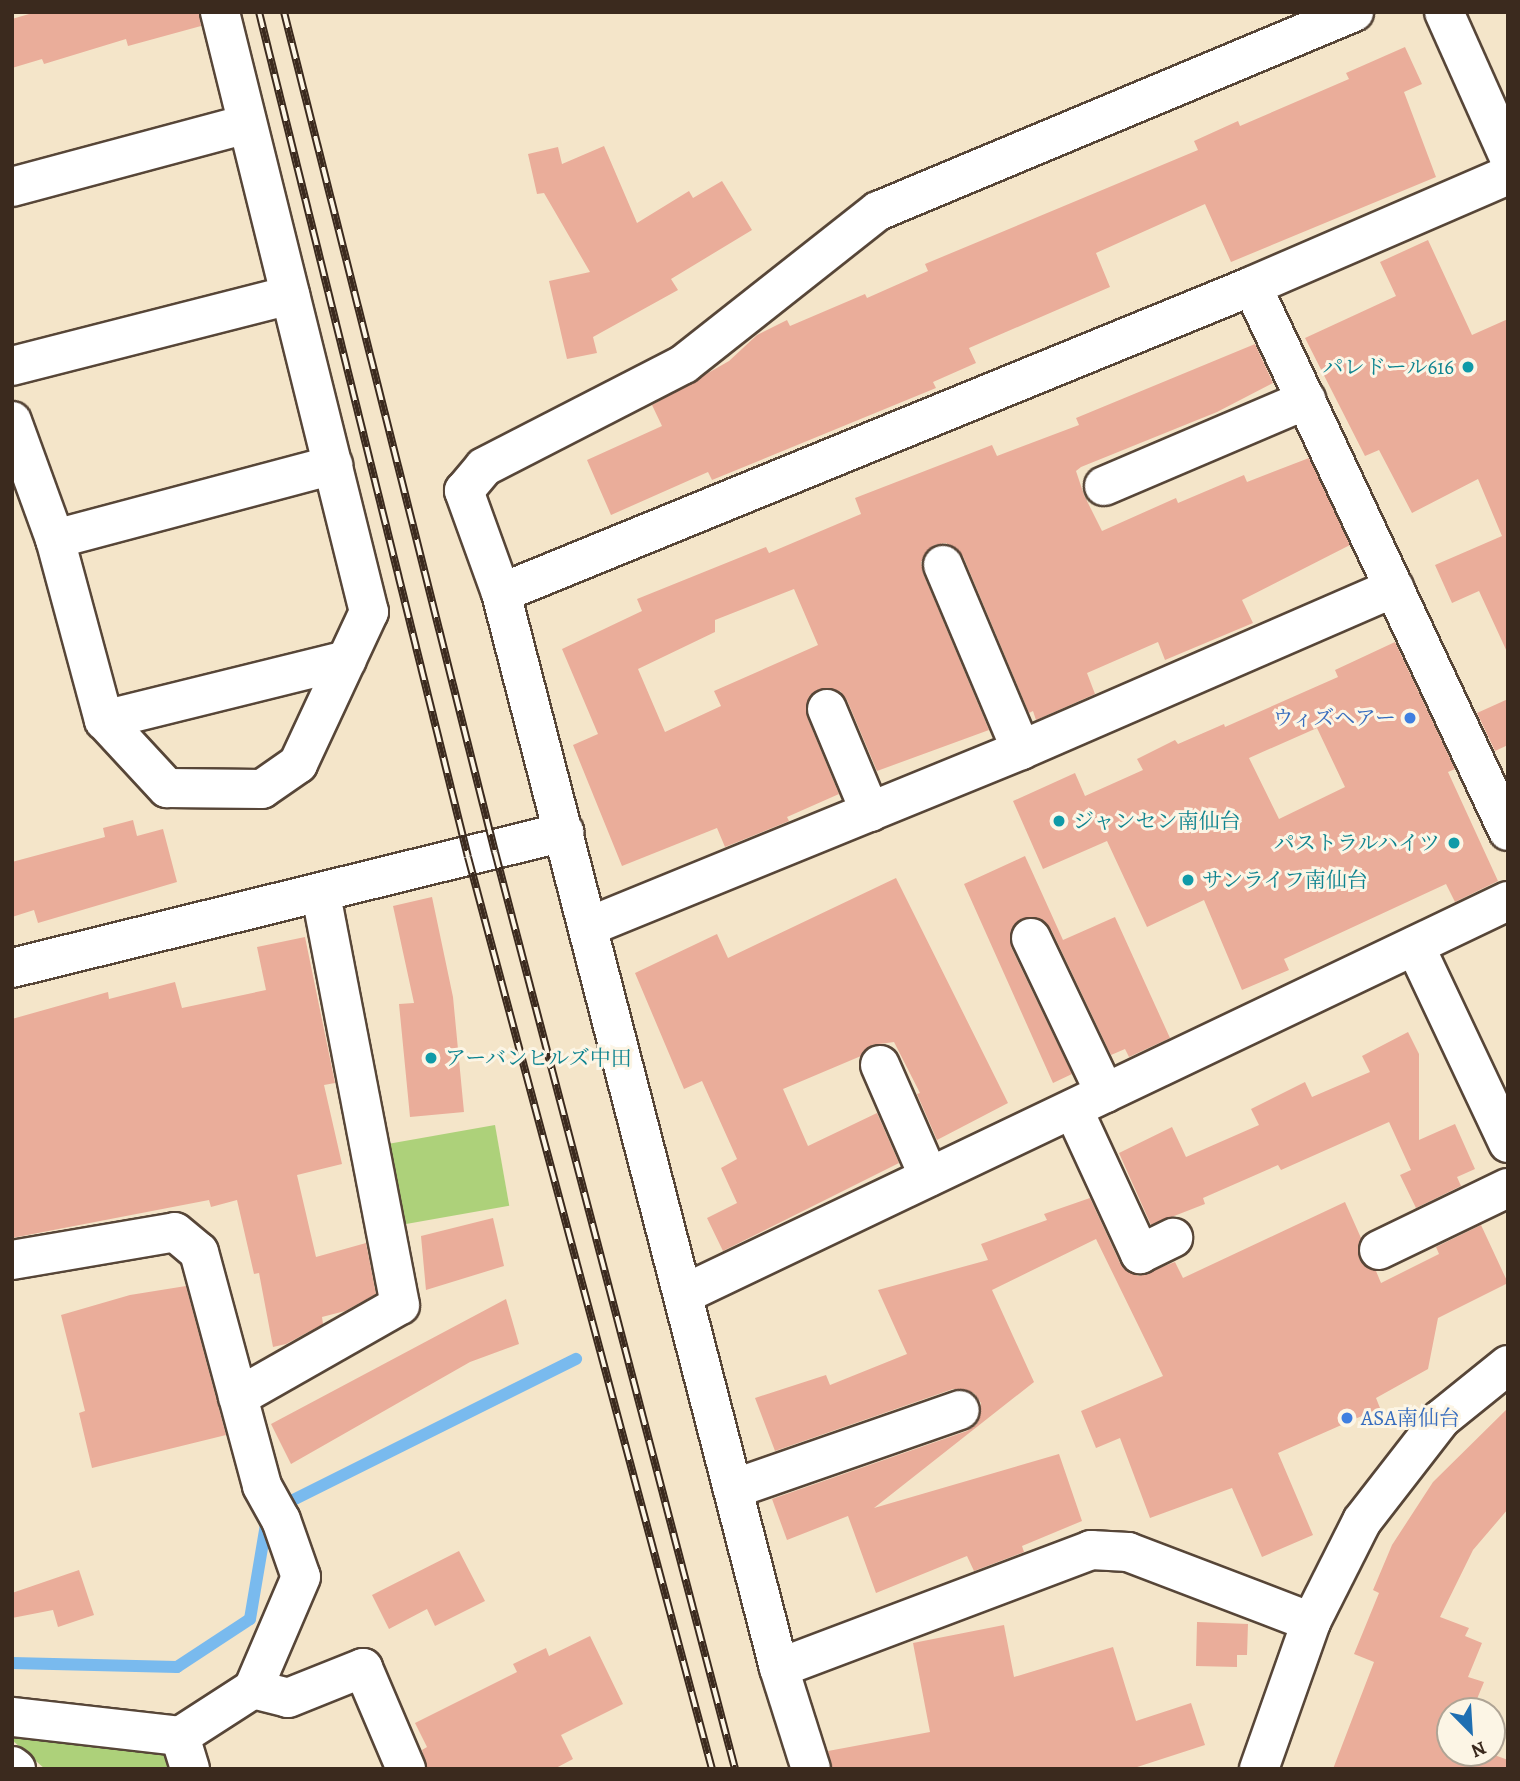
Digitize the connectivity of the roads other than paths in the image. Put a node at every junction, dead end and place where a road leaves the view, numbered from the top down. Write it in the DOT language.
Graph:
graph roads {
  1 [pos="220,12"];
  2 [pos="1354,12"];
  3 [pos="1444,12"];
  4 [pos="247,124"];
  5 [pos="1508,155"];
  6 [pos="1508,175"];
  7 [pos="12,187"];
  8 [pos="1252,286"];
  9 [pos="290,295"];
  10 [pos="12,366"];
  11 [pos="1306,400"];
  12 [pos="12,421"];
  13 [pos="332,465"];
  14 [pos="1104,486"];
  15 [pos="55,539"];
  16 [pos="943,565"];
  17 [pos="1394,588"];
  18 [pos="501,593"];
  19 [pos="347,660"];
  20 [pos="827,709"];
  21 [pos="104,720"];
  22 [pos="1021,750"];
  23 [pos="870,812"];
  24 [pos="1508,831"];
  25 [pos="564,832"];
  26 [pos="321,894"];
  27 [pos="1508,901"];
  28 [pos="590,926"];
  29 [pos="1031,938"];
  30 [pos="1415,946"];
  31 [pos="12,968"];
  32 [pos="880,1065"];
  33 [pos="1089,1101"];
  34 [pos="1508,1143"];
  35 [pos="929,1177"];
  36 [pos="1508,1188"];
  37 [pos="1173,1238"];
  38 [pos="1378,1250"];
  39 [pos="12,1260"];
  40 [pos="684,1294"];
  41 [pos="1508,1365"];
  42 [pos="238,1397"];
  43 [pos="960,1410"];
  44 [pos="733,1489"];
  45 [pos="1311,1622"];
  46 [pos="779,1668"];
  47 [pos="253,1689"];
  48 [pos="12,1717"];
  49 [pos="185,1752"];
  50 [pos="407,1769"];
  51 [pos="811,1769"];
  52 [pos="1259,1769"];
  1 -- 4 [label="street"];
  2 -- 18 [label="street"];
  3 -- 5 [label="street"];
  4 -- 7 [label="street"];
  4 -- 9 [label="street"];
  6 -- 8 [label="street"];
  8 -- 11 [label="street"];
  8 -- 18 [label="street"];
  9 -- 10 [label="street"];
  9 -- 13 [label="street"];
  11 -- 14 [label="street"];
  11 -- 17 [label="street"];
  12 -- 15 [label="street"];
  13 -- 15 [label="street"];
  13 -- 19 [label="street"];
  15 -- 21 [label="street"];
  16 -- 22 [label="street"];
  17 -- 22 [label="street"];
  17 -- 24 [label="street"];
  18 -- 25 [label="street"];
  19 -- 21 [label="street"];
  19 -- 21 [label="street"];
  20 -- 23 [label="street"];
  22 -- 23 [label="street"];
  23 -- 28 [label="street"];
  25 -- 26 [label="street"];
  25 -- 28 [label="street"];
  26 -- 31 [label="street"];
  26 -- 42 [label="street"];
  27 -- 30 [label="street"];
  28 -- 40 [label="street"];
  29 -- 33 [label="street"];
  30 -- 33 [label="street"];
  30 -- 34 [label="street"];
  32 -- 35 [label="street"];
  33 -- 35 [label="street"];
  33 -- 37 [label="street"];
  35 -- 40 [label="street"];
  36 -- 38 [label="street"];
  39 -- 42 [label="street"];
  40 -- 44 [label="street"];
  41 -- 45 [label="street"];
  42 -- 47 [label="street"];
  43 -- 44 [label="street"];
  44 -- 46 [label="street"];
  45 -- 46 [label="street"];
  45 -- 52 [label="street"];
  46 -- 51 [label="street"];
  47 -- 49 [label="street"];
  47 -- 50 [label="street"];
  48 -- 49 [label="street"];
}
